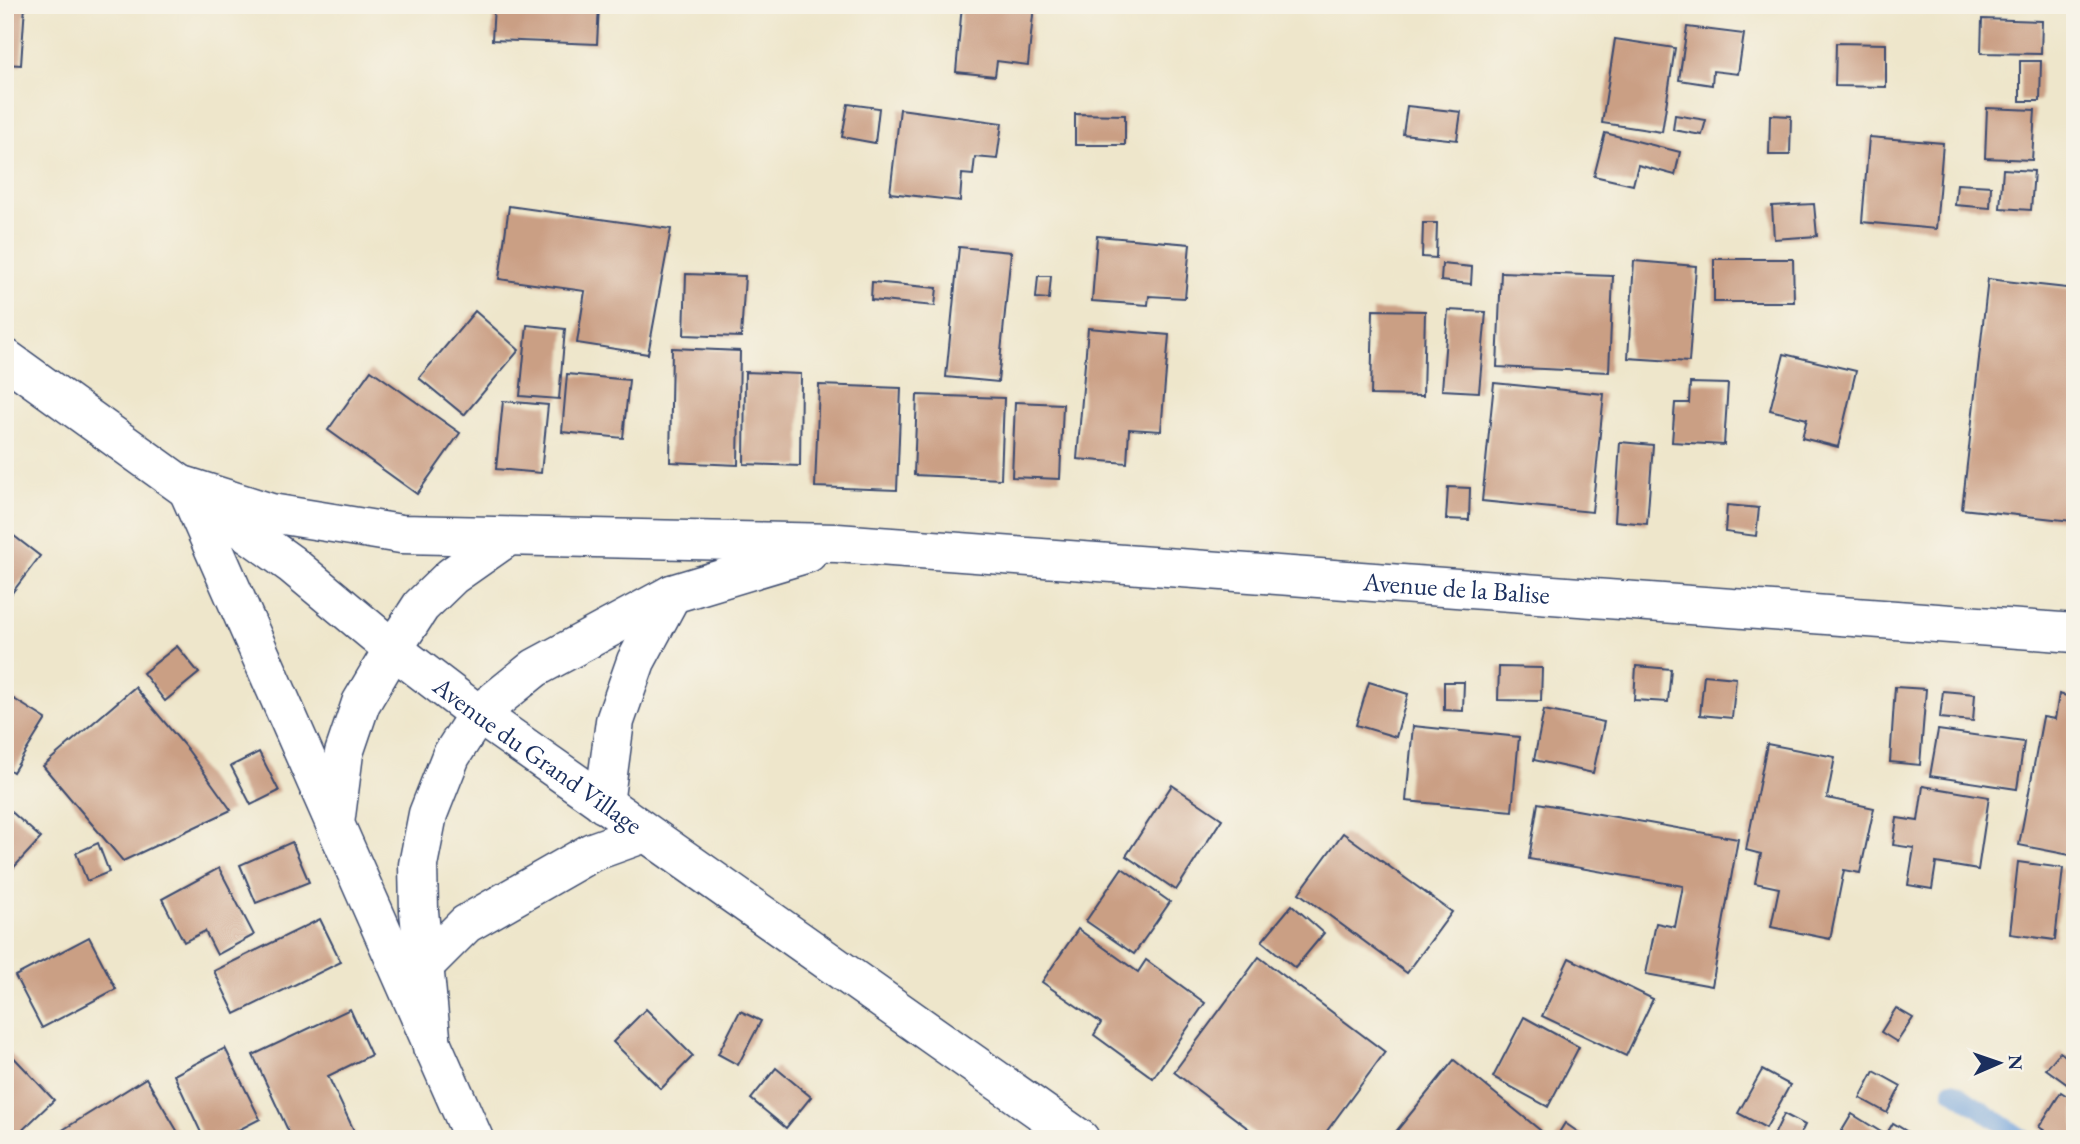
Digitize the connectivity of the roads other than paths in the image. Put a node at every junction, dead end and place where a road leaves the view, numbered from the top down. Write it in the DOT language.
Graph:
graph roads {
  1 [pos="5,358"];
  2 [pos="186,486"];
  3 [pos="506,538"];
  4 [pos="837,543"];
  5 [pos="672,594"];
  6 [pos="2075,633"];
  7 [pos="393,649"];
  8 [pos="478,714"];
  9 [pos="604,804"];
  10 [pos="335,824"];
  11 [pos="645,833"];
  12 [pos="426,964"];
  13 [pos="432,1047"];
  14 [pos="474,1139"];
  15 [pos="1080,1139"];
  1 -- 2 [label="street, Avenue du Grand Village"];
  2 -- 3 [label="street, Avenue de la Balise"];
  2 -- 7 [label="street, Avenue du Grand Village"];
  2 -- 10 [label="street"];
  3 -- 4 [label="street, Avenue de la Balise"];
  3 -- 7 [label="street"];
  4 -- 5 [label="street"];
  4 -- 6 [label="street, Avenue de la Balise"];
  5 -- 8 [label="street"];
  5 -- 9 [label="street"];
  7 -- 8 [label="street, Avenue du Grand Village"];
  7 -- 10 [label="street"];
  8 -- 9 [label="street, Avenue du Grand Village"];
  8 -- 12 [label="street"];
  9 -- 11 [label="street, Avenue du Grand Village"];
  10 -- 13 [label="street"];
  11 -- 12 [label="street"];
  11 -- 15 [label="street, Avenue du Grand Village"];
  12 -- 13 [label="street"];
  13 -- 14 [label="street"];
}
